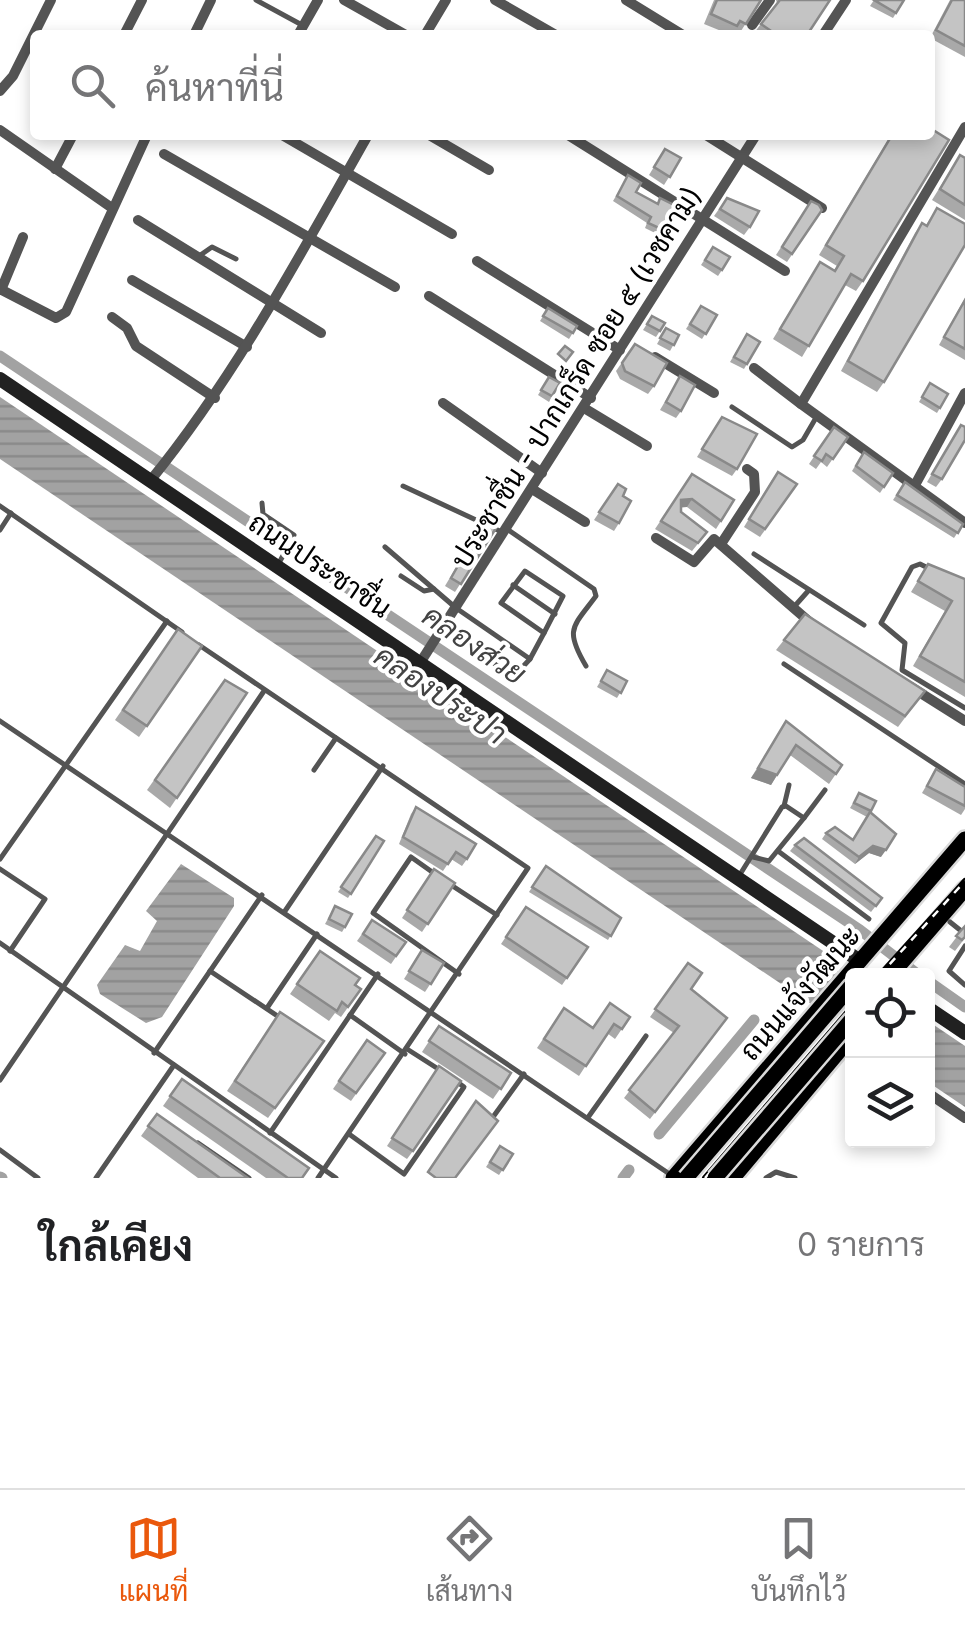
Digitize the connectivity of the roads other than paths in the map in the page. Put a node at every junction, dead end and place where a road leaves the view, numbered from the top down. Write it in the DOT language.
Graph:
graph roads {
  1 [pos="51,0"];
  2 [pos="142,0"];
  3 [pos="211,0"];
  4 [pos="256,0"];
  5 [pos="303,0"];
  6 [pos="344,0"];
  7 [pos="446,0"];
  8 [pos="495,0"];
  9 [pos="626,0"];
  10 [pos="770,0"];
  11 [pos="846,0"];
  12 [pos="316,3"];
  13 [pos="752,26"];
  14 [pos="36,30"];
  15 [pos="127,30"];
  16 [pos="196,30"];
  17 [pos="301,30"];
  18 [pos="397,30"];
  19 [pos="428,30"];
  20 [pos="547,30"];
  21 [pos="674,30"];
  22 [pos="826,30"];
  23 [pos="30,42"];
  24 [pos="0,92"];
  25 [pos="965,127"];
  26 [pos="0,130"];
  27 [pos="70,140"];
  28 [pos="145,140"];
  29 [pos="290,140"];
  30 [pos="365,140"];
  31 [pos="438,140"];
  32 [pos="576,140"];
  33 [pos="715,140"];
  34 [pos="753,140"];
  35 [pos="164,154"];
  36 [pos="742,156"];
  37 [pos="56,168"];
  38 [pos="489,170"];
  39 [pos="345,175"];
  40 [pos="112,208"];
  41 [pos="822,208"];
  42 [pos="702,218"];
  43 [pos="138,220"];
  44 [pos="452,234"];
  45 [pos="22,237"];
  46 [pos="309,239"];
  47 [pos="197,258"];
  48 [pos="236,260"];
  49 [pos="477,261"];
  50 [pos="786,270"];
  51 [pos="132,280"];
  52 [pos="395,288"];
  53 [pos="1,289"];
  54 [pos="429,296"];
  55 [pos="272,306"];
  56 [pos="112,317"];
  57 [pos="321,333"];
  58 [pos="624,345"];
  59 [pos="247,347"];
  60 [pos="754,368"];
  61 [pos="0,379"];
  62 [pos="965,393"];
  63 [pos="714,394"];
  64 [pos="215,398"];
  65 [pos="443,403"];
  66 [pos="588,403"];
  67 [pos="800,404"];
  68 [pos="732,407"];
  69 [pos="953,413"];
  70 [pos="817,416"];
  71 [pos="965,419"];
  72 [pos="647,446"];
  73 [pos="747,470"];
  74 [pos="542,473"];
  75 [pos="152,478"];
  76 [pos="915,485"];
  77 [pos="403,486"];
  78 [pos="532,489"];
  79 [pos="262,504"];
  80 [pos="0,506"];
  81 [pos="11,514"];
  82 [pos="585,522"];
  83 [pos="965,523"];
  84 [pos="0,530"];
  85 [pos="505,531"];
  86 [pos="656,538"];
  87 [pos="714,538"];
  88 [pos="385,547"];
  89 [pos="754,554"];
  90 [pos="280,562"];
  91 [pos="937,573"];
  92 [pos="401,576"];
  93 [pos="512,584"];
  94 [pos="435,589"];
  95 [pos="810,590"];
  96 [pos="456,608"];
  97 [pos="790,610"];
  98 [pos="556,614"];
  99 [pos="166,621"];
  100 [pos="864,626"];
  101 [pos="818,628"];
  102 [pos="440,629"];
  103 [pos="544,633"];
  104 [pos="530,659"];
  105 [pos="422,660"];
  106 [pos="784,664"];
  107 [pos="586,666"];
  108 [pos="881,669"];
  109 [pos="264,691"];
  110 [pos="965,708"];
  111 [pos="0,721"];
  112 [pos="965,721"];
  113 [pos="336,738"];
  114 [pos="64,763"];
  115 [pos="383,766"];
  116 [pos="314,770"];
  117 [pos="965,784"];
  118 [pos="789,785"];
  119 [pos="826,790"];
  120 [pos="784,806"];
  121 [pos="804,818"];
  122 [pos="168,836"];
  123 [pos="963,849"];
  124 [pos="778,851"];
  125 [pos="753,857"];
  126 [pos="0,858"];
  127 [pos="0,869"];
  128 [pos="741,873"];
  129 [pos="965,889"];
  130 [pos="262,895"];
  131 [pos="965,904"];
  132 [pos="285,910"];
  133 [pos="498,916"];
  134 [pos="868,919"];
  135 [pos="950,922"];
  136 [pos="318,934"];
  137 [pos="965,934"];
  138 [pos="0,944"];
  139 [pos="965,946"];
  140 [pos="10,951"];
  141 [pos="868,956"];
  142 [pos="906,968"];
  143 [pos="907,968"];
  144 [pos="210,971"];
  145 [pos="378,974"];
  146 [pos="459,974"];
  147 [pos="965,985"];
  148 [pos="64,989"];
  149 [pos="845,993"];
  150 [pos="267,1008"];
  151 [pos="935,1013"];
  152 [pos="432,1014"];
  153 [pos="350,1015"];
  154 [pos="845,1027"];
  155 [pos="297,1028"];
  156 [pos="965,1033"];
  157 [pos="646,1036"];
  158 [pos="312,1038"];
  159 [pos="845,1047"];
  160 [pos="327,1048"];
  161 [pos="406,1051"];
  162 [pos="154,1052"];
  163 [pos="174,1066"];
  164 [pos="524,1074"];
  165 [pos="0,1080"];
  166 [pos="935,1098"];
  167 [pos="145,1107"];
  168 [pos="734,1108"];
  169 [pos="589,1116"];
  170 [pos="160,1117"];
  171 [pos="493,1117"];
  172 [pos="965,1118"];
  173 [pos="270,1133"];
  174 [pos="348,1134"];
  175 [pos="190,1137"];
  176 [pos="766,1140"];
  177 [pos="0,1150"];
  178 [pos="323,1170"];
  179 [pos="38,1178"];
  180 [pos="96,1178"];
  181 [pos="249,1178"];
  182 [pos="318,1178"];
  183 [pos="336,1178"];
  184 [pos="673,1178"];
  185 [pos="686,1178"];
  186 [pos="715,1178"];
  187 [pos="733,1178"];
  188 [pos="766,1178"];
  189 [pos="794,1178"];
  1 -- 14 [label="street"];
  2 -- 15 [label="street"];
  3 -- 16 [label="street"];
  4 -- 17 [label="lane"];
  5 -- 12 [label="lane"];
  6 -- 18 [label="street"];
  7 -- 19 [label="street"];
  8 -- 20 [label="street"];
  9 -- 21 [label="street"];
  10 -- 13 [label="street"];
  11 -- 22 [label="street"];
  12 -- 17 [label="street"];
  23 -- 24 [label="street"];
  25 -- 67 [label="street"];
  26 -- 37 [label="street"];
  27 -- 37 [label="street"];
  28 -- 40 [label="street"];
  29 -- 39 [label="street"];
  30 -- 39 [label="street"];
  31 -- 38 [label="street"];
  32 -- 42 [label="street"];
  33 -- 36 [label="street"];
  34 -- 36 [label="street, ประชาชื่น - ปากเกร็ด ซอย ๕ (เวชคาม)"];
  35 -- 46 [label="street"];
  36 -- 41 [label="street"];
  36 -- 42 [label="street, ประชาชื่น - ปากเกร็ด ซอย ๕ (เวชคาม)"];
  37 -- 40 [label="street"];
  39 -- 44 [label="street"];
  39 -- 46 [label="street"];
  40 -- 53 [label="street"];
  42 -- 50 [label="street"];
  42 -- 58 [label="street, ประชาชื่น - ปากเกร็ด ซอย ๕ (เวชคาม)"];
  43 -- 47 [label="street"];
  45 -- 53 [label="street"];
  46 -- 52 [label="street"];
  46 -- 55 [label="street"];
  47 -- 48 [label="lane"];
  47 -- 55 [label="street"];
  49 -- 58 [label="street"];
  51 -- 59 [label="street"];
  54 -- 66 [label="street"];
  55 -- 57 [label="street"];
  55 -- 59 [label="street"];
  56 -- 64 [label="street"];
  58 -- 63 [label="street"];
  58 -- 66 [label="street, ประชาชื่น - ปากเกร็ด ซอย ๕ (เวชคาม)"];
  59 -- 64 [label="street"];
  60 -- 67 [label="street"];
  61 -- 75 [label="main road, ถนนประชาชื่น"];
  62 -- 69 [label="street"];
  64 -- 75 [label="street"];
  65 -- 74 [label="street"];
  66 -- 72 [label="street"];
  66 -- 74 [label="street, ประชาชื่น - ปากเกร็ด ซอย ๕ (เวชคาม)"];
  67 -- 70 [label="street"];
  68 -- 70 [label="lane"];
  69 -- 71 [label="lane"];
  69 -- 76 [label="street"];
  70 -- 76 [label="street"];
  73 -- 87 [label="street"];
  74 -- 78 [label="street, ประชาชื่น - ปากเกร็ด ซอย ๕ (เวชคาม)"];
  75 -- 90 [label="main road, ถนนประชาชื่น"];
  76 -- 83 [label="street"];
  77 -- 85 [label="lane"];
  78 -- 82 [label="street"];
  78 -- 85 [label="street, ประชาชื่น - ปากเกร็ด ซอย ๕ (เวชคาม)"];
  79 -- 90 [label="lane"];
  80 -- 81 [label="lane"];
  81 -- 84 [label="lane"];
  81 -- 99 [label="lane"];
  85 -- 96 [label="street, ประชาชื่น - ปากเกร็ด ซอย ๕ (เวชคาม)"];
  85 -- 107 [label="lane"];
  86 -- 87 [label="street"];
  87 -- 97 [label="street"];
  88 -- 94 [label="lane"];
  89 -- 95 [label="lane"];
  90 -- 105 [label="main road, ถนนประชาชื่น"];
  91 -- 110 [label="lane"];
  92 -- 94 [label="lane"];
  93 -- 98 [label="lane"];
  93 -- 98 [label="lane"];
  93 -- 103 [label="lane"];
  94 -- 96 [label="lane"];
  95 -- 97 [label="lane"];
  95 -- 100 [label="lane"];
  96 -- 102 [label="street, ประชาชื่น - ปากเกร็ด ซอย ๕ (เวชคาม)"];
  96 -- 104 [label="lane"];
  97 -- 101 [label="street"];
  98 -- 103 [label="lane"];
  99 -- 109 [label="lane"];
  99 -- 114 [label="lane"];
  102 -- 104 [label="lane"];
  102 -- 105 [label="street, ประชาชื่น - ปากเกร็ด ซอย ๕ (เวชคาม)"];
  103 -- 104 [label="lane"];
  105 -- 128 [label="main road, ถนนประชาชื่น"];
  106 -- 117 [label="lane"];
  108 -- 112 [label="street"];
  109 -- 113 [label="lane"];
  109 -- 122 [label="lane"];
  111 -- 114 [label="lane"];
  113 -- 115 [label="lane"];
  113 -- 116 [label="lane"];
  114 -- 122 [label="lane"];
  114 -- 126 [label="lane"];
  115 -- 132 [label="lane"];
  115 -- 133 [label="lane"];
  118 -- 120 [label="lane"];
  119 -- 121 [label="lane"];
  120 -- 121 [label="lane"];
  120 -- 125 [label="lane"];
  121 -- 124 [label="lane"];
  122 -- 130 [label="lane"];
  122 -- 148 [label="lane"];
  123 -- 141 [label="main road, ถนนแจ้งวัฒนะ"];
  123 -- 141 [label="main road, ถนนแจ้งวัฒนะ"];
  124 -- 125 [label="lane"];
  124 -- 134 [label="lane"];
  125 -- 128 [label="lane"];
  127 -- 140 [label="lane"];
  128 -- 141 [label="main road, ถนนประชาชื่น"];
  129 -- 142 [label="main road, ถนนแจ้งวัฒนะ"];
  130 -- 132 [label="lane"];
  130 -- 144 [label="lane"];
  131 -- 135 [label="main road, ถนนแจ้งวัฒนะ"];
  132 -- 136 [label="lane"];
  133 -- 146 [label="lane"];
  133 -- 146 [label="lane"];
  135 -- 137 [label="lane"];
  135 -- 143 [label="main road, ถนนแจ้งวัฒนะ"];
  136 -- 145 [label="lane"];
  136 -- 150 [label="lane"];
  138 -- 140 [label="lane"];
  139 -- 147 [label="lane"];
  140 -- 148 [label="lane"];
  141 -- 168 [label="main road, ถนนแจ้งวัฒนะ"];
  144 -- 150 [label="lane"];
  144 -- 162 [label="lane"];
  145 -- 152 [label="lane"];
  145 -- 153 [label="lane"];
  146 -- 152 [label="lane"];
  148 -- 162 [label="lane"];
  148 -- 165 [label="lane"];
  149 -- 185 [label="main road, ถนนแจ้งวัฒนะ, bridge"];
  150 -- 155 [label="lane"];
  151 -- 156 [label="main road"];
  152 -- 161 [label="lane"];
  152 -- 164 [label="lane"];
  153 -- 160 [label="lane"];
  153 -- 161 [label="lane"];
  154 -- 186 [label="main road, ถนนแจ้งวัฒนะ, bridge"];
  157 -- 169 [label="lane"];
  158 -- 160 [label="lane"];
  159 -- 176 [label="main road"];
  160 -- 173 [label="lane"];
  161 -- 174 [label="lane"];
  161 -- 174 [label="lane"];
  162 -- 163 [label="lane"];
  163 -- 167 [label="lane"];
  163 -- 173 [label="lane"];
  164 -- 169 [label="lane"];
  164 -- 171 [label="lane"];
  166 -- 172 [label="street"];
  167 -- 170 [label="lane"];
  167 -- 180 [label="lane"];
  168 -- 176 [label="main road"];
  168 -- 184 [label="main road, ถนนแจ้งวัฒนะ"];
  169 -- 184 [label="lane"];
  173 -- 178 [label="lane"];
  174 -- 178 [label="lane"];
  175 -- 181 [label="lane"];
  176 -- 187 [label="main road"];
  177 -- 179 [label="lane"];
  178 -- 182 [label="lane"];
  178 -- 183 [label="lane"];
  188 -- 189 [label="lane"];
}
